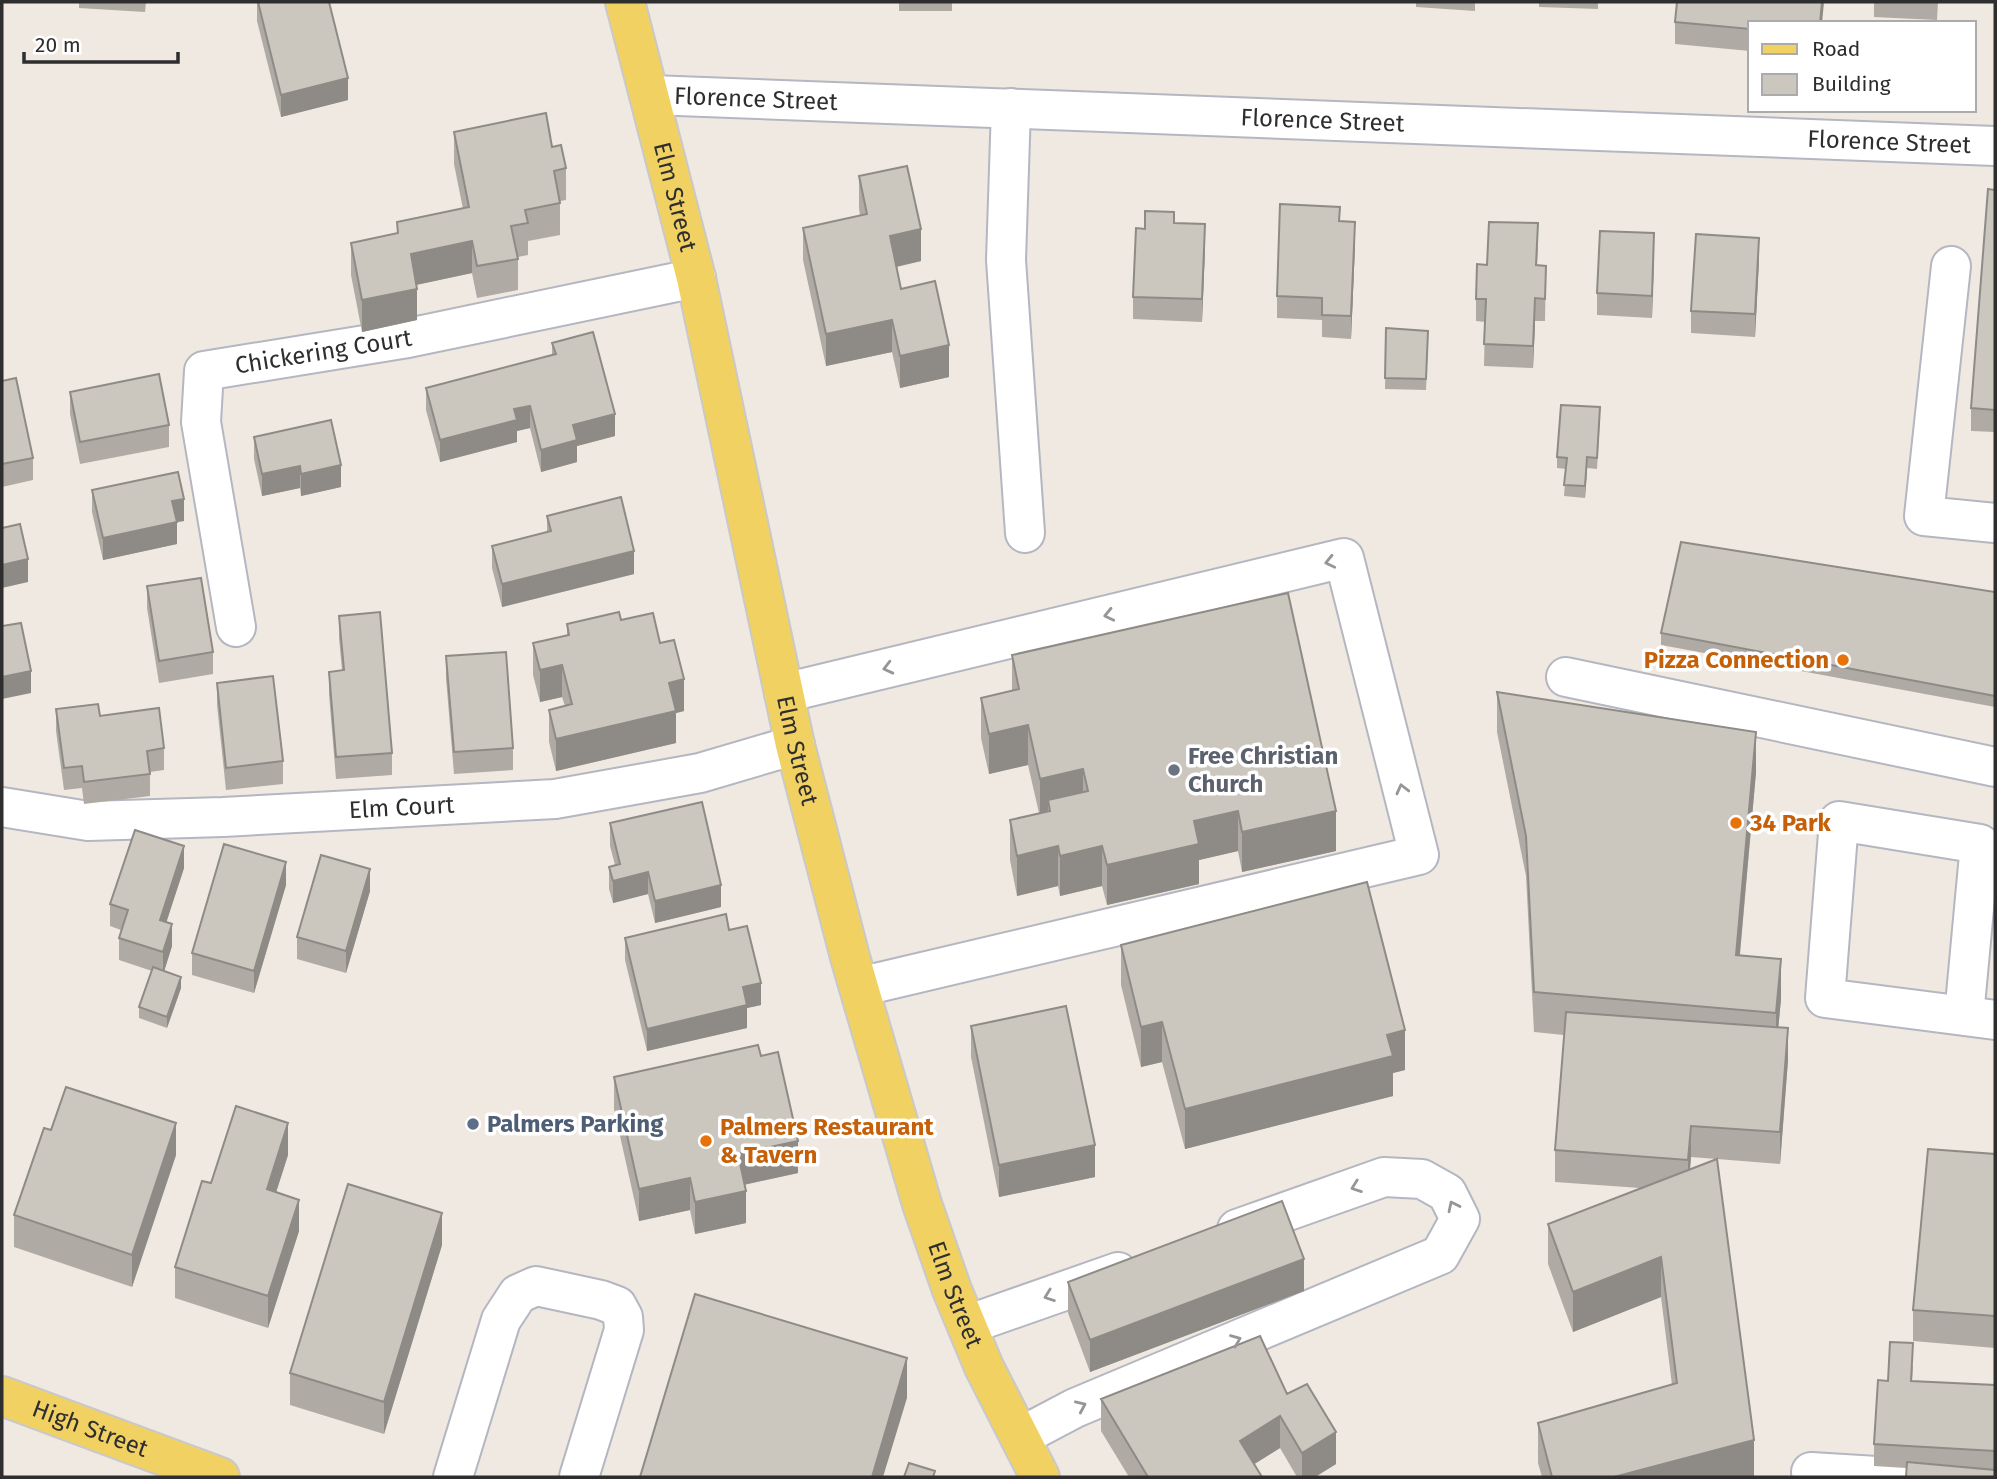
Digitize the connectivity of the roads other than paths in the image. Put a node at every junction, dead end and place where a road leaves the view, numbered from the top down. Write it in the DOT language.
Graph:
graph roads {
  1 [pos="625,2"];
  2 [pos="651,95"];
  3 [pos="1011,108"];
  4 [pos="1995,146"];
  5 [pos="1951,266"];
  6 [pos="696,278"];
  7 [pos="1995,523"];
  8 [pos="1025,533"];
  9 [pos="236,627"];
  10 [pos="1566,677"];
  11 [pos="785,693"];
  12 [pos="796,745"];
  13 [pos="1995,767"];
  14 [pos="2,807"];
  15 [pos="859,987"];
  16 [pos="1979,1018"];
  17 [pos="1205,1241"];
  18 [pos="1154,1259"];
  19 [pos="967,1325"];
  20 [pos="2,1396"];
  21 [pos="1020,1437"];
  22 [pos="1811,1472"];
  23 [pos="220,1477"];
  24 [pos="453,1477"];
  25 [pos="579,1477"];
  26 [pos="1040,1477"];
  27 [pos="1893,1477"];
  1 -- 2 [label="main road, Elm Street"];
  2 -- 3 [label="street, Florence Street"];
  2 -- 6 [label="main road, Elm Street"];
  3 -- 4 [label="street, Florence Street"];
  3 -- 8 [label="street"];
  5 -- 7 [label="street"];
  6 -- 9 [label="street, Chickering Court"];
  6 -- 11 [label="main road, Elm Street"];
  10 -- 13 [label="street"];
  11 -- 12 [label="main road, Elm Street"];
  15 -- 11 [label="street, one-way"];
  12 -- 14 [label="street, Elm Court"];
  12 -- 15 [label="main road, Elm Street"];
  15 -- 19 [label="main road, Elm Street"];
  16 -- 16 [label="street"];
  21 -- 17 [label="street, one-way"];
  18 -- 19 [label="street, one-way"];
  19 -- 21 [label="main road, Elm Street"];
  20 -- 23 [label="main road, High Street"];
  21 -- 26 [label="main road, Elm Street"];
  22 -- 27 [label="street"];
  24 -- 25 [label="street"];
}
